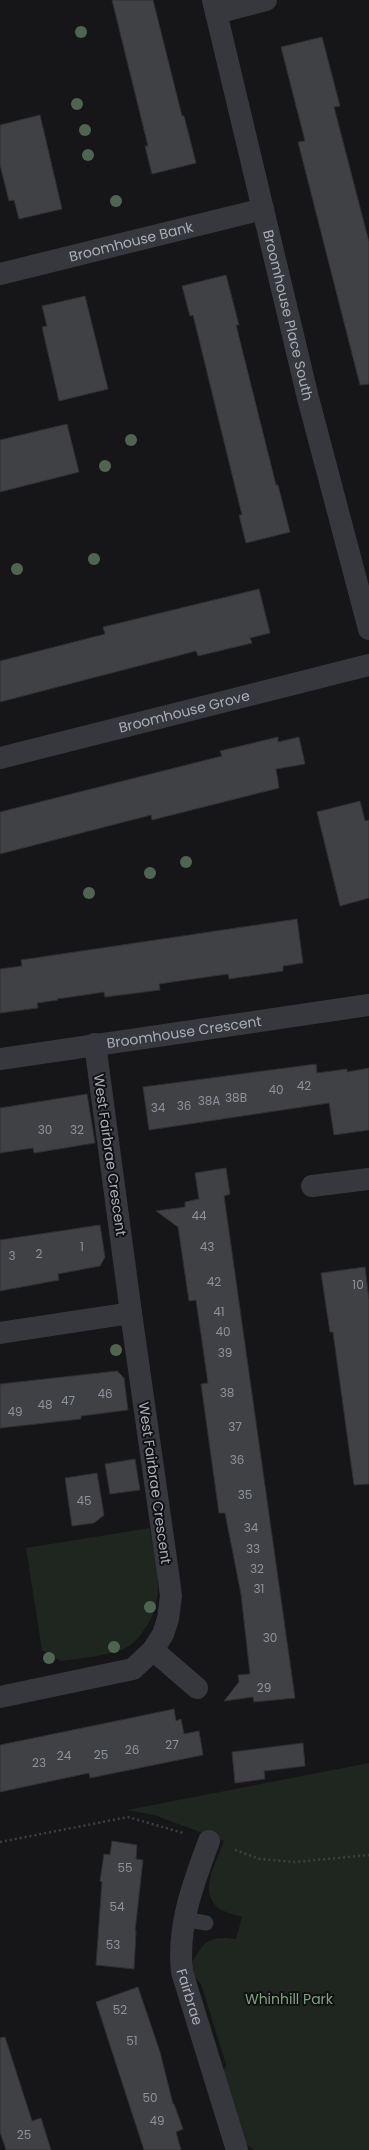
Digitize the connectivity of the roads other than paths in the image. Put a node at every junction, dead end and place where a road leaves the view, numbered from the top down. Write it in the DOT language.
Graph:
graph roads {
  1 [pos="266,0"];
  2 [pos="215,6"];
  3 [pos="263,209"];
  4 [pos="0,274"];
  5 [pos="369,629"];
  6 [pos="369,664"];
  7 [pos="0,758"];
  8 [pos="369,1005"];
  9 [pos="95,1044"];
  10 [pos="0,1059"];
  11 [pos="369,1179"];
  12 [pos="312,1186"];
  13 [pos="131,1313"];
  14 [pos="0,1332"];
  15 [pos="154,1650"];
  16 [pos="197,1688"];
  17 [pos="0,1697"];
  18 [pos="209,1841"];
  19 [pos="184,1919"];
  20 [pos="206,1923"];
  21 [pos="237,2150"];
  1 -- 2 [label="street"];
  2 -- 3 [label="street, Broomhouse Place South"];
  3 -- 4 [label="street, Broomhouse Bank"];
  3 -- 5 [label="street, Broomhouse Place South"];
  6 -- 7 [label="street, Broomhouse Grove"];
  8 -- 9 [label="street, Broomhouse Crescent"];
  9 -- 10 [label="street, Broomhouse Crescent"];
  9 -- 13 [label="street, West Fairbrae Crescent"];
  11 -- 12 [label="street"];
  13 -- 14 [label="street"];
  13 -- 15 [label="street, West Fairbrae Crescent"];
  15 -- 16 [label="street"];
  15 -- 17 [label="street, West Fairbrae Crescent"];
  18 -- 19 [label="street, Fairbrae"];
  19 -- 20 [label="lane"];
  19 -- 21 [label="street, Fairbrae"];
}
